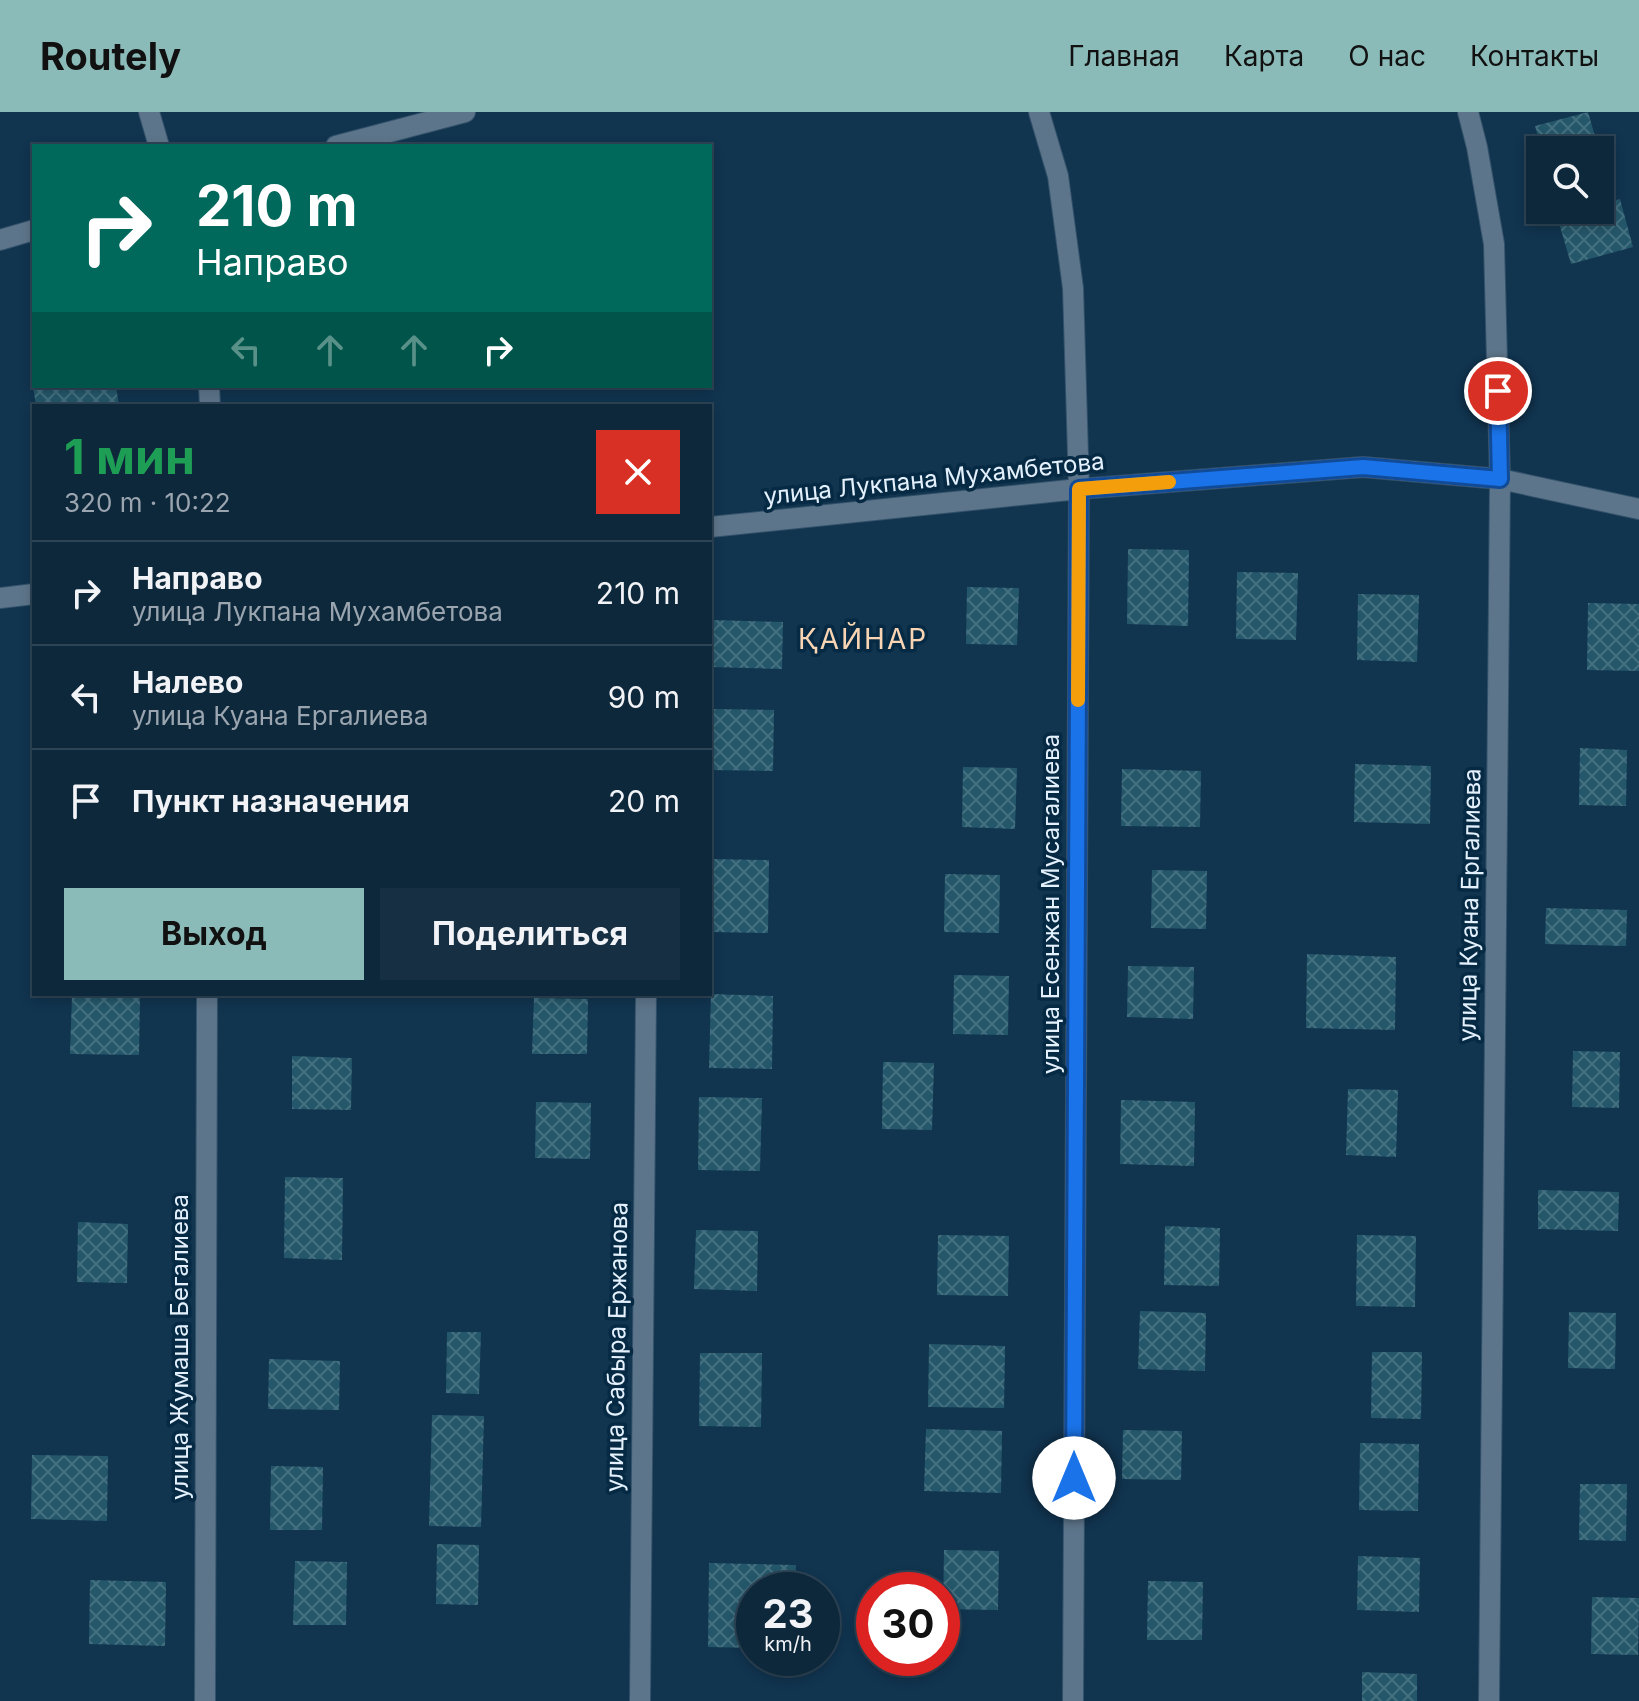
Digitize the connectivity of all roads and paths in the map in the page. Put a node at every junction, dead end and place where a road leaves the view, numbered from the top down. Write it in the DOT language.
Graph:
graph roads {
  1 [pos="149,112"];
  2 [pos="465,112"];
  3 [pos="1039,112"];
  4 [pos="1468,112"];
  5 [pos="158,144"];
  6 [pos="344,144"];
  7 [pos="32,231"];
  8 [pos="0,240"];
  9 [pos="1500,479"];
  10 [pos="1079,489"];
  11 [pos="1639,509"];
  12 [pos="712,527"];
  13 [pos="32,594"];
  14 [pos="0,598"];
  15 [pos="207,996"];
  16 [pos="646,996"];
  17 [pos="205,1701"];
  18 [pos="640,1701"];
  19 [pos="1073,1701"];
  20 [pos="1489,1701"];
  1 -- 5 [label="street"];
  2 -- 6 [label="street"];
  3 -- 10 [label="street, улица Есенжан Мусагалиева"];
  4 -- 9 [label="street, улица Куана Ергалиева"];
  7 -- 8 [label="street"];
  9 -- 10 [label="street, улица Лукпана Мухамбетова"];
  9 -- 11 [label="street, улица Лукпана Мухамбетова"];
  9 -- 20 [label="street, улица Куана Ергалиева"];
  10 -- 12 [label="street, улица Лукпана Мухамбетова"];
  10 -- 19 [label="street, улица Есенжан Мусагалиева"];
  13 -- 14 [label="street"];
  15 -- 17 [label="street, улица Жумаша Бегалиева"];
  16 -- 18 [label="street, улица Сабыра Ержанова"];
}
